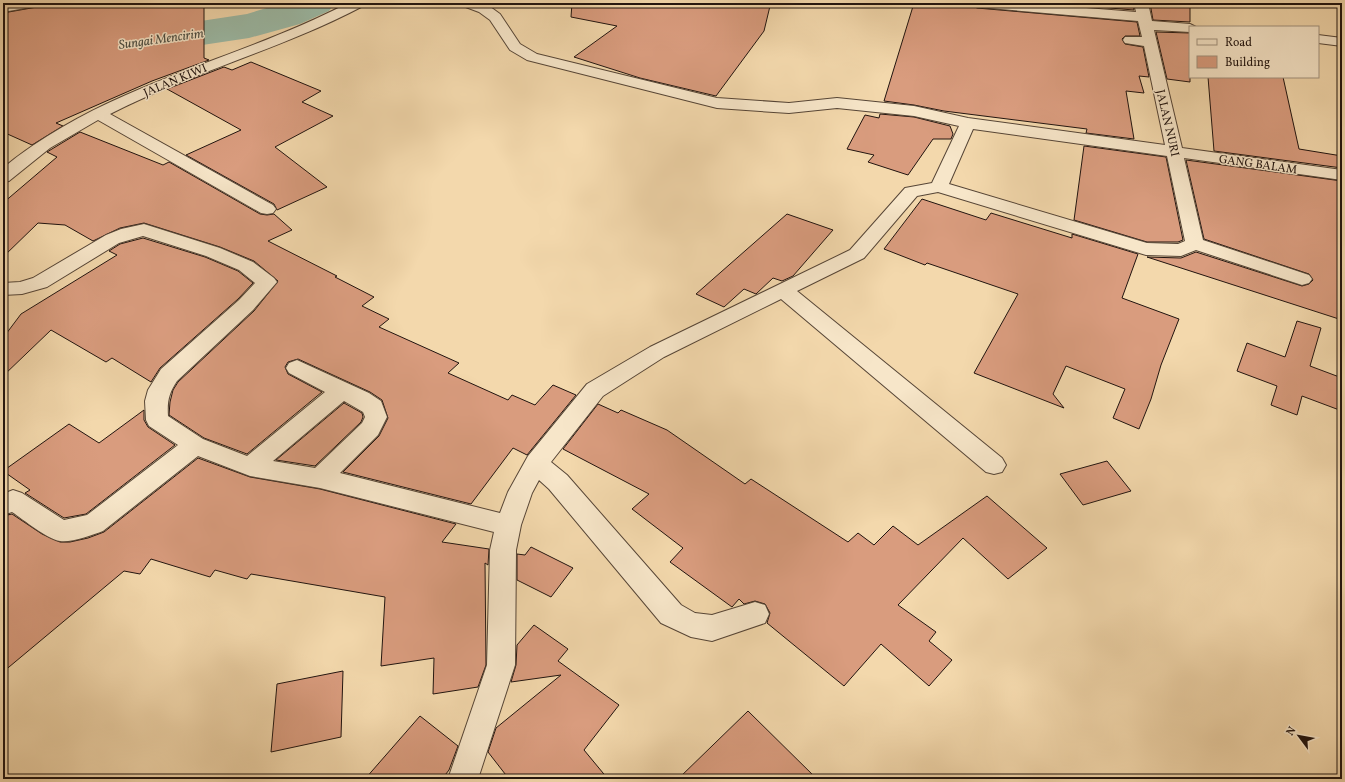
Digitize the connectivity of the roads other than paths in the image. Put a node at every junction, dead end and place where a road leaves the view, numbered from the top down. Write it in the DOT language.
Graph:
graph roads {
  1 [pos="28,3"];
  2 [pos="358,3"];
  3 [pos="468,3"];
  4 [pos="977,3"];
  5 [pos="3,8"];
  6 [pos="1144,15"];
  7 [pos="1189,28"];
  8 [pos="1319,39"];
  9 [pos="1130,40"];
  10 [pos="1149,42"];
  11 [pos="1342,42"];
  12 [pos="99,114"];
  13 [pos="968,123"];
  14 [pos="1174,152"];
  15 [pos="1342,175"];
  16 [pos="3,177"];
  17 [pos="939,187"];
  18 [pos="267,209"];
  19 [pos="1195,243"];
  20 [pos="1302,279"];
  21 [pos="3,289"];
  22 [pos="783,290"];
  23 [pos="297,368"];
  24 [pos="341,391"];
  25 [pos="195,444"];
  26 [pos="536,463"];
  27 [pos="994,465"];
  28 [pos="250,467"];
  29 [pos="320,478"];
  30 [pos="3,506"];
  31 [pos="508,525"];
  32 [pos="756,614"];
  33 [pos="463,779"];
  1 -- 5 [label="street"];
  2 -- 12 [label="street, JALAN KIWI"];
  3 -- 13 [label="street, GANG BALAM"];
  4 -- 6 [label="street"];
  6 -- 7 [label="street"];
  6 -- 10 [label="street, JALAN NURI"];
  8 -- 11 [label="street"];
  9 -- 10 [label="street"];
  10 -- 14 [label="street, JALAN NURI"];
  12 -- 16 [label="street, JALAN KIWI"];
  12 -- 18 [label="street"];
  13 -- 14 [label="street, GANG BALAM"];
  13 -- 17 [label="street"];
  14 -- 15 [label="street, GANG BALAM"];
  14 -- 19 [label="street, JALAN NURI"];
  17 -- 19 [label="street"];
  17 -- 22 [label="street"];
  19 -- 20 [label="street"];
  21 -- 25 [label="street"];
  22 -- 26 [label="street"];
  22 -- 27 [label="street"];
  23 -- 24 [label="street"];
  24 -- 28 [label="street"];
  24 -- 29 [label="street"];
  25 -- 28 [label="street"];
  25 -- 30 [label="street"];
  26 -- 31 [label="street"];
  26 -- 32 [label="street"];
  28 -- 29 [label="street"];
  29 -- 31 [label="street"];
  31 -- 33 [label="street"];
}
